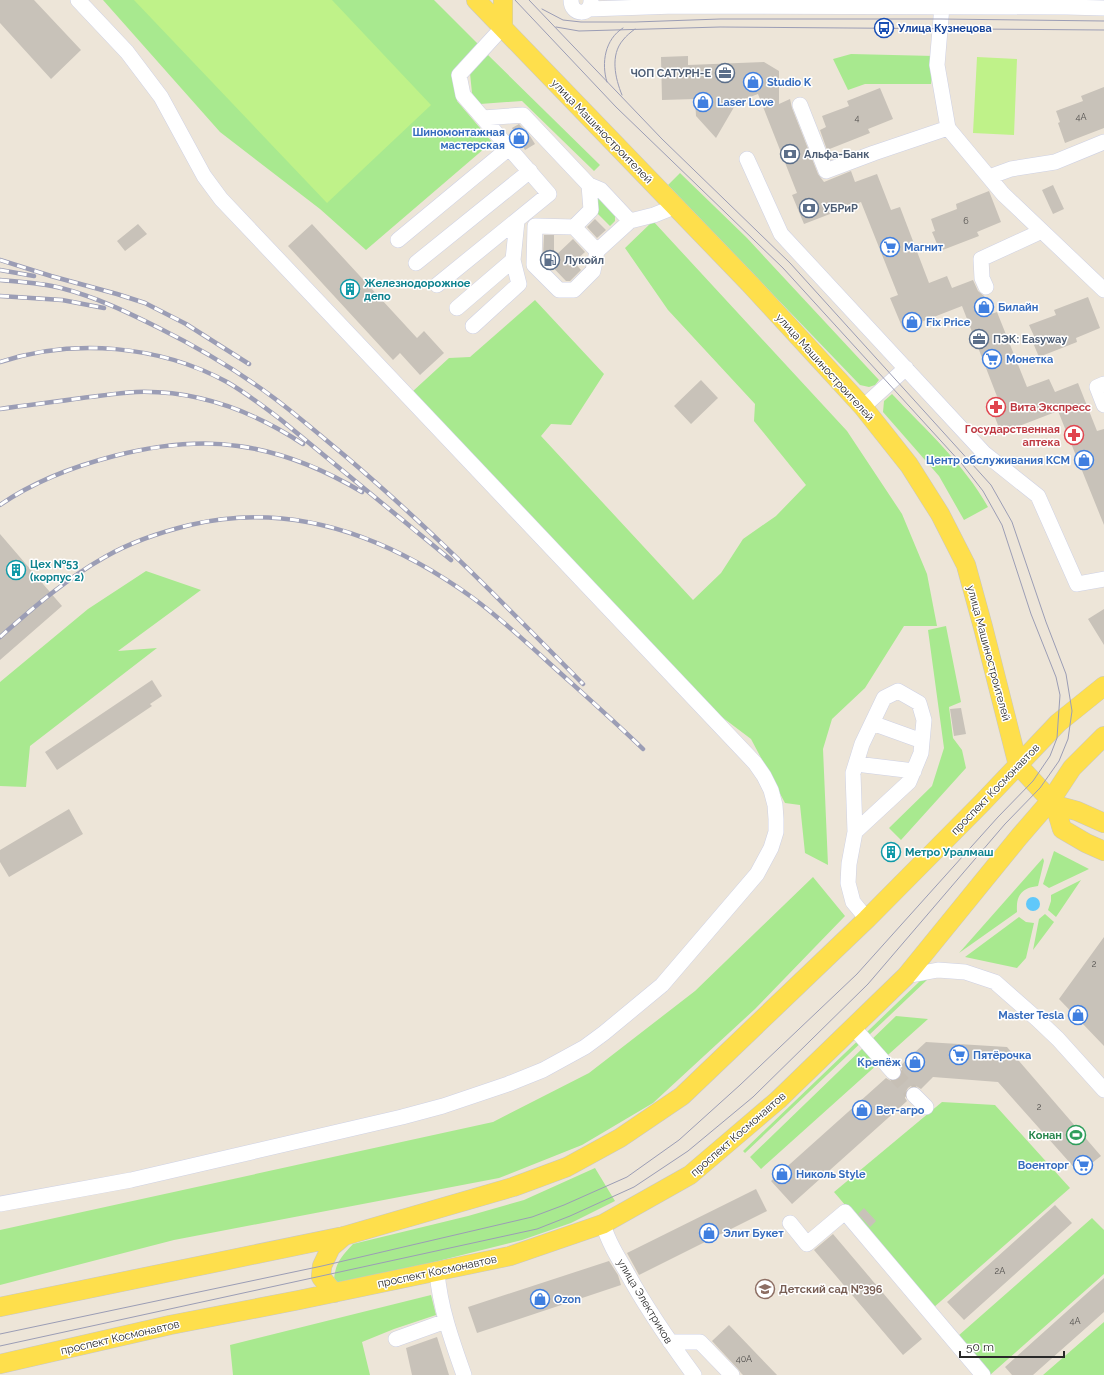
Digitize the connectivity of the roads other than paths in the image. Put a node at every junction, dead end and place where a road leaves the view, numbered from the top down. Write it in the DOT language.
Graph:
graph roads {
  1 [pos="78,0"];
  2 [pos="476,0"];
  3 [pos="503,0"];
  4 [pos="572,0"];
  5 [pos="676,3"];
  6 [pos="1067,3"];
  7 [pos="590,4"];
  8 [pos="942,6"];
  9 [pos="1104,8"];
  10 [pos="503,28"];
  11 [pos="800,105"];
  12 [pos="483,118"];
  13 [pos="948,128"];
  14 [pos="1104,142"];
  15 [pos="509,148"];
  16 [pos="747,159"];
  17 [pos="530,172"];
  18 [pos="989,177"];
  19 [pos="590,185"];
  20 [pos="674,207"];
  21 [pos="517,220"];
  22 [pos="630,221"];
  23 [pos="574,227"];
  24 [pos="1042,231"];
  25 [pos="398,240"];
  26 [pos="597,251"];
  27 [pos="513,260"];
  28 [pos="416,263"];
  29 [pos="437,285"];
  30 [pos="986,287"];
  31 [pos="1104,290"];
  32 [pos="457,308"];
  33 [pos="473,326"];
  34 [pos="906,368"];
  35 [pos="1104,384"];
  36 [pos="1104,405"];
  37 [pos="863,407"];
  38 [pos="1104,579"];
  39 [pos="1104,686"];
  40 [pos="872,723"];
  41 [pos="1104,736"];
  42 [pos="922,741"];
  43 [pos="856,764"];
  44 [pos="1018,765"];
  45 [pos="914,771"];
  46 [pos="1053,803"];
  47 [pos="1104,823"];
  48 [pos="855,832"];
  49 [pos="1104,851"];
  50 [pos="867,919"];
  51 [pos="906,976"];
  52 [pos="853,1028"];
  53 [pos="893,1072"];
  54 [pos="1104,1090"];
  55 [pos="914,1095"];
  56 [pos="926,1107"];
  57 [pos="0,1204"];
  58 [pos="790,1223"];
  59 [pos="603,1224"];
  60 [pos="344,1236"];
  61 [pos="437,1272"];
  62 [pos="334,1293"];
  63 [pos="0,1307"];
  64 [pos="446,1321"];
  65 [pos="396,1339"];
  66 [pos="670,1342"];
  67 [pos="3,1368"];
  68 [pos="464,1375"];
  69 [pos="694,1375"];
  70 [pos="732,1375"];
  71 [pos="983,1375"];
  1 -- 57 [label="street"];
  2 -- 10 [label="main road, улица Машиностроителей"];
  3 -- 10 [label="main road"];
  4 -- 7 [label="street"];
  5 -- 7 [label="street"];
  5 -- 8 [label="street"];
  6 -- 8 [label="street"];
  6 -- 9 [label="street"];
  8 -- 13 [label="street"];
  10 -- 12 [label="street"];
  10 -- 20 [label="main road, улица Машиностроителей"];
  11 -- 13 [label="street"];
  12 -- 15 [label="street"];
  12 -- 19 [label="street"];
  13 -- 18 [label="street"];
  14 -- 18 [label="street"];
  15 -- 17 [label="street"];
  15 -- 25 [label="street"];
  16 -- 34 [label="street"];
  17 -- 21 [label="street"];
  17 -- 28 [label="street"];
  18 -- 24 [label="street"];
  19 -- 22 [label="street"];
  19 -- 23 [label="street"];
  20 -- 22 [label="street"];
  20 -- 37 [label="main road, улица Машиностроителей"];
  21 -- 27 [label="street"];
  21 -- 29 [label="street"];
  22 -- 26 [label="street"];
  23 -- 26 [label="street"];
  23 -- 26 [label="street"];
  24 -- 30 [label="street"];
  24 -- 31 [label="street"];
  27 -- 32 [label="street"];
  27 -- 33 [label="street"];
  34 -- 37 [label="street"];
  34 -- 38 [label="street"];
  35 -- 36 [label="street"];
  37 -- 44 [label="main road, улица Машиностроителей"];
  39 -- 44 [label="main road, проспект Космонавтов"];
  40 -- 42 [label="street"];
  40 -- 42 [label="street"];
  40 -- 43 [label="street"];
  41 -- 46 [label="main road, проспект Космонавтов"];
  42 -- 45 [label="street"];
  43 -- 45 [label="street"];
  43 -- 48 [label="street"];
  44 -- 46 [label="main road, улица Машиностроителей"];
  44 -- 50 [label="main road, проспект Космонавтов"];
  45 -- 48 [label="street"];
  46 -- 47 [label="main road"];
  46 -- 49 [label="main road"];
  46 -- 51 [label="main road, проспект Космонавтов"];
  48 -- 50 [label="street"];
  50 -- 60 [label="main road, проспект Космонавтов"];
  51 -- 52 [label="main road, проспект Космонавтов"];
  51 -- 54 [label="street"];
  52 -- 53 [label="street"];
  52 -- 59 [label="main road, проспект Космонавтов"];
  55 -- 56 [label="street"];
  58 -- 71 [label="street"];
  59 -- 61 [label="main road, проспект Космонавтов"];
  59 -- 66 [label="street, улица Электриков"];
  60 -- 62 [label="main road"];
  60 -- 63 [label="main road, проспект Космонавтов"];
  61 -- 62 [label="main road, проспект Космонавтов"];
  61 -- 64 [label="street"];
  62 -- 67 [label="main road, проспект Космонавтов"];
  64 -- 65 [label="street"];
  64 -- 68 [label="street"];
  66 -- 69 [label="street, улица Электриков"];
  66 -- 70 [label="street"];
}
